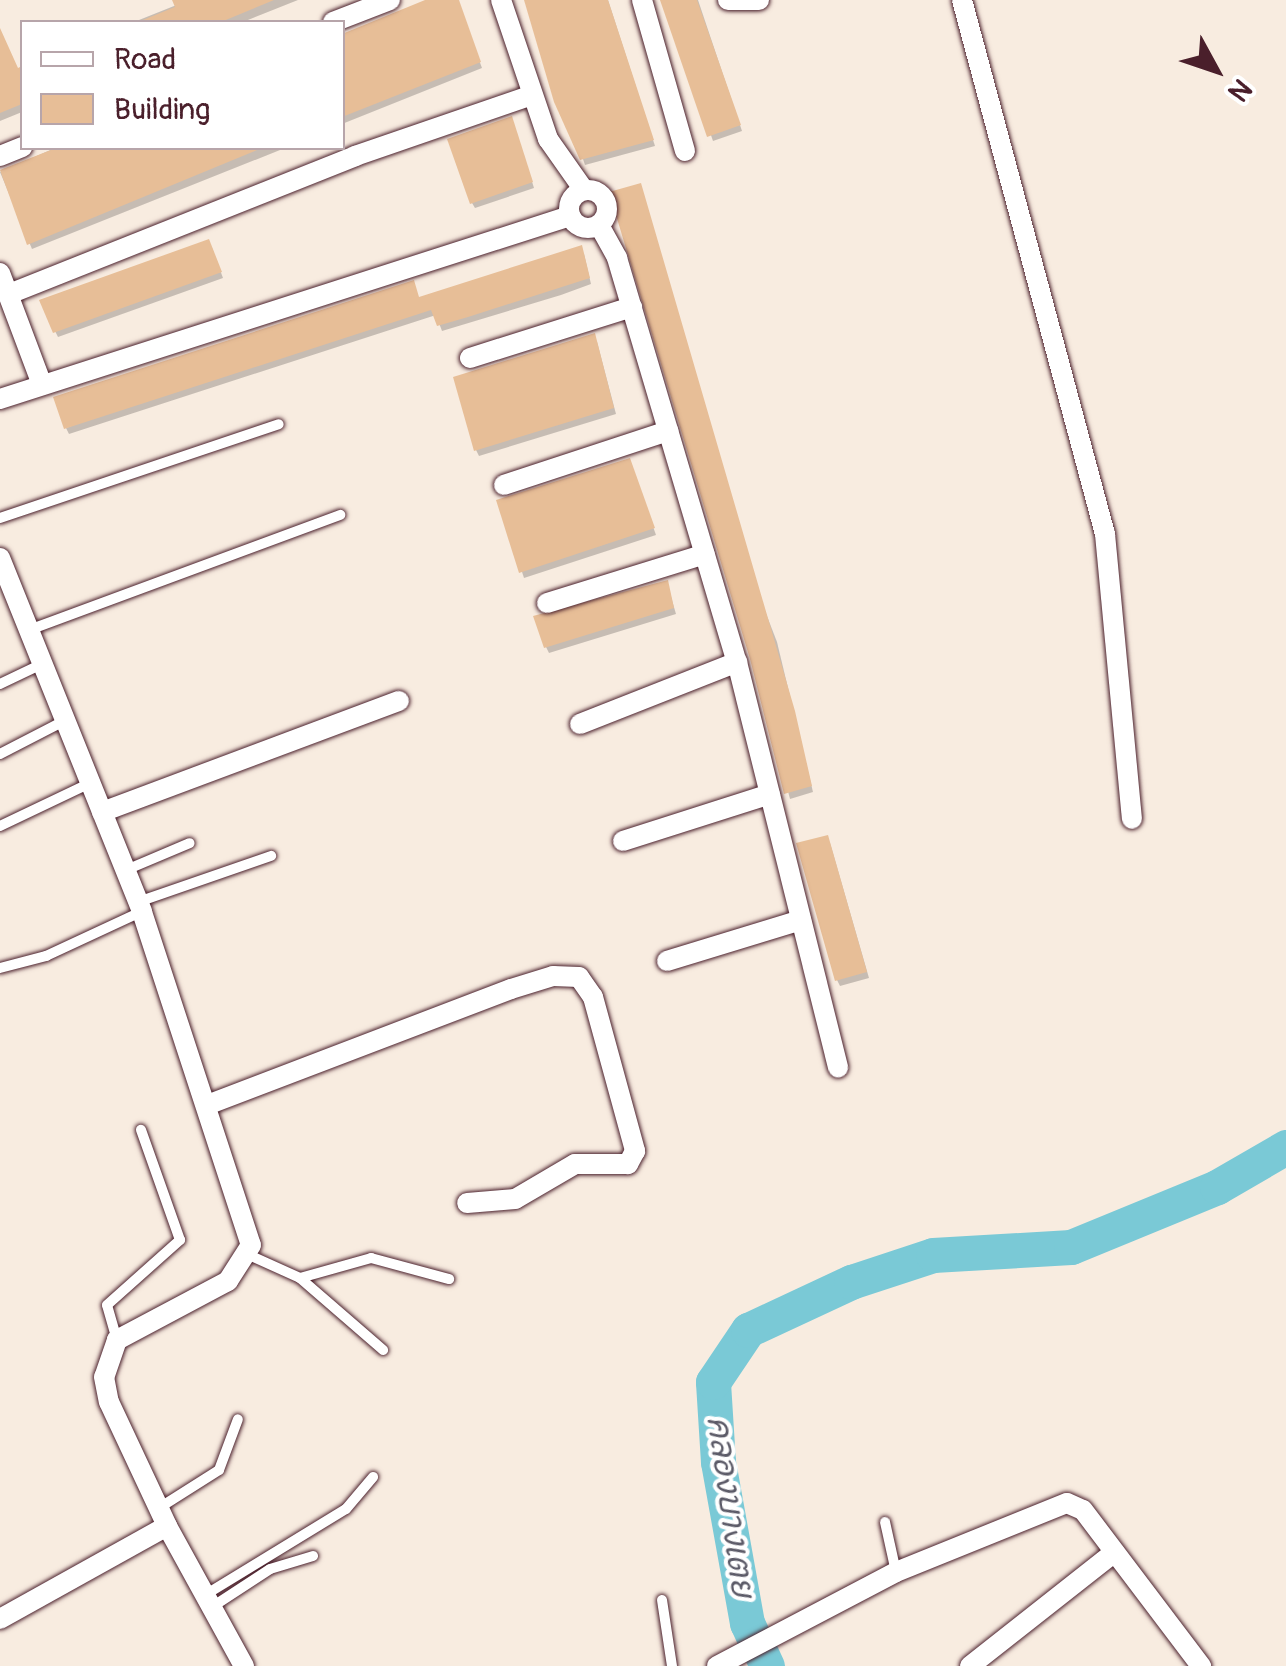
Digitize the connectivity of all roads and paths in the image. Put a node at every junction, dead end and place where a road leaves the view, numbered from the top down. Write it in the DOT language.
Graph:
graph roads {
  1 [pos="390,0"];
  2 [pos="500,0"];
  3 [pos="642,0"];
  4 [pos="728,0"];
  5 [pos="759,0"];
  6 [pos="962,0"];
  7 [pos="338,20"];
  8 [pos="532,95"];
  9 [pos="686,151"];
  10 [pos="584,190"];
  11 [pos="570,216"];
  12 [pos="598,225"];
  13 [pos="0,272"];
  14 [pos="9,294"];
  15 [pos="632,308"];
  16 [pos="470,358"];
  17 [pos="41,382"];
  18 [pos="0,399"];
  19 [pos="280,424"];
  20 [pos="668,432"];
  21 [pos="504,485"];
  22 [pos="340,515"];
  23 [pos="0,518"];
  24 [pos="705,554"];
  25 [pos="0,558"];
  26 [pos="547,603"];
  27 [pos="29,630"];
  28 [pos="737,662"];
  29 [pos="42,664"];
  30 [pos="0,684"];
  31 [pos="399,701"];
  32 [pos="65,720"];
  33 [pos="580,724"];
  34 [pos="0,754"];
  35 [pos="90,783"];
  36 [pos="770,794"];
  37 [pos="102,812"];
  38 [pos="1132,819"];
  39 [pos="0,826"];
  40 [pos="623,842"];
  41 [pos="190,843"];
  42 [pos="271,856"];
  43 [pos="126,870"];
  44 [pos="140,907"];
  45 [pos="801,920"];
  46 [pos="667,960"];
  47 [pos="0,968"];
  48 [pos="838,1068"];
  49 [pos="207,1105"];
  50 [pos="141,1130"];
  51 [pos="467,1202"];
  52 [pos="249,1255"];
  53 [pos="300,1278"];
  54 [pos="448,1279"];
  55 [pos="117,1340"];
  56 [pos="383,1350"];
  57 [pos="238,1418"];
  58 [pos="373,1478"];
  59 [pos="163,1517"];
  60 [pos="885,1522"];
  61 [pos="1115,1552"];
  62 [pos="313,1556"];
  63 [pos="896,1572"];
  64 [pos="662,1600"];
  65 [pos="208,1601"];
  66 [pos="0,1619"];
  67 [pos="244,1666"];
  68 [pos="672,1666"];
  69 [pos="716,1666"];
  70 [pos="970,1666"];
  71 [pos="1201,1666"];
  1 -- 7 [label="street"];
  2 -- 8 [label="street"];
  3 -- 9 [label="street"];
  4 -- 5 [label="street"];
  6 -- 38 [label="street"];
  8 -- 10 [label="street"];
  8 -- 14 [label="street"];
  10 -- 11 [label="street"];
  10 -- 12 [label="street"];
  11 -- 12 [label="street"];
  11 -- 17 [label="street"];
  12 -- 15 [label="street"];
  13 -- 14 [label="street"];
  14 -- 17 [label="street"];
  15 -- 16 [label="street"];
  15 -- 20 [label="street"];
  17 -- 18 [label="street"];
  19 -- 23 [label="lane"];
  20 -- 21 [label="street"];
  20 -- 24 [label="street"];
  22 -- 27 [label="lane"];
  24 -- 26 [label="street"];
  24 -- 28 [label="street"];
  25 -- 27 [label="street"];
  27 -- 29 [label="street"];
  28 -- 33 [label="street"];
  28 -- 36 [label="street"];
  29 -- 30 [label="lane"];
  29 -- 32 [label="street"];
  31 -- 37 [label="street"];
  32 -- 34 [label="lane"];
  32 -- 35 [label="street"];
  35 -- 37 [label="street"];
  35 -- 39 [label="lane"];
  36 -- 40 [label="street"];
  36 -- 45 [label="street"];
  37 -- 43 [label="street"];
  41 -- 43 [label="lane"];
  42 -- 44 [label="lane"];
  43 -- 44 [label="street"];
  44 -- 47 [label="lane"];
  44 -- 49 [label="street"];
  45 -- 46 [label="street"];
  45 -- 48 [label="street"];
  49 -- 51 [label="street"];
  49 -- 52 [label="street"];
  50 -- 55 [label="lane"];
  52 -- 53 [label="lane"];
  52 -- 55 [label="street"];
  53 -- 54 [label="lane"];
  53 -- 56 [label="lane"];
  55 -- 59 [label="street"];
  57 -- 59 [label="lane"];
  58 -- 65 [label="lane"];
  59 -- 65 [label="street"];
  59 -- 66 [label="street"];
  60 -- 63 [label="lane"];
  61 -- 63 [label="street"];
  61 -- 70 [label="street"];
  61 -- 71 [label="street"];
  62 -- 65 [label="lane"];
  63 -- 69 [label="street"];
  64 -- 68 [label="lane"];
  65 -- 67 [label="street"];
}
